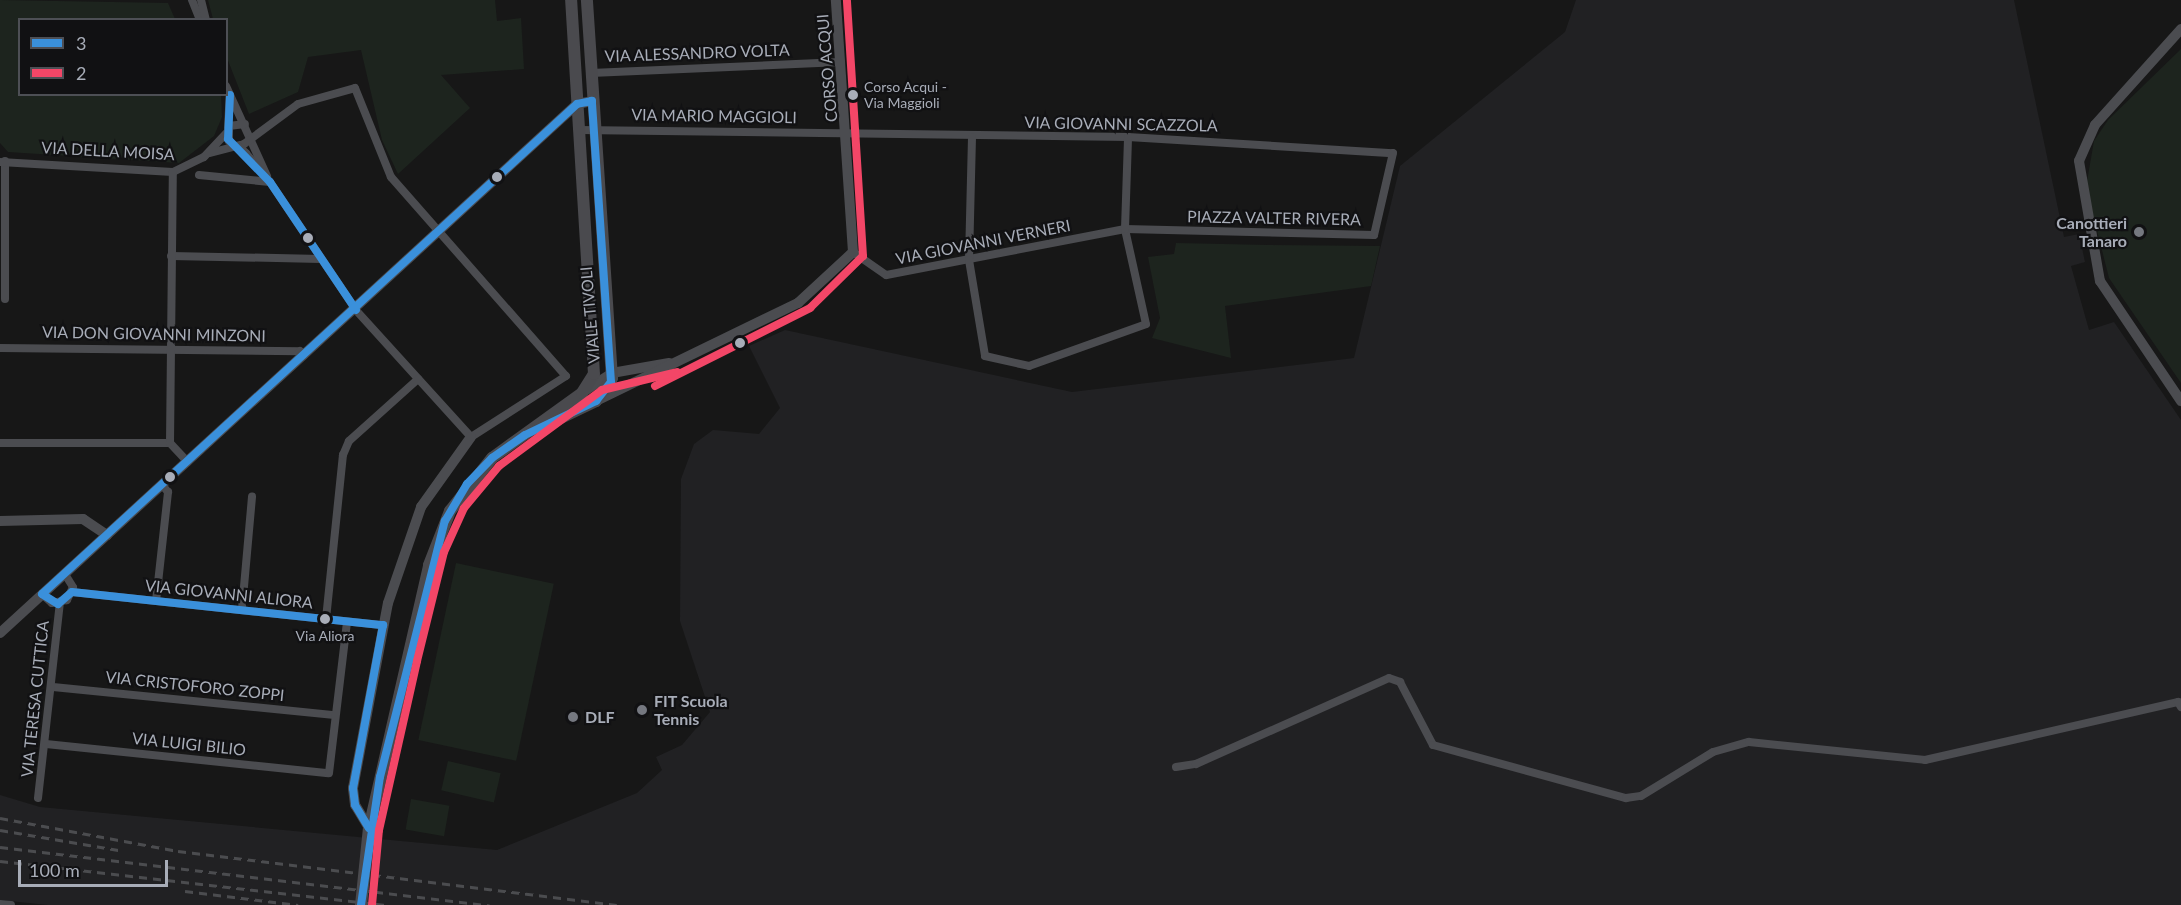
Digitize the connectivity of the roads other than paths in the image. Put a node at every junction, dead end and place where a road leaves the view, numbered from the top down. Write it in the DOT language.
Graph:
graph roads {
  1 [pos="192,0"];
  2 [pos="201,0"];
  3 [pos="571,0"];
  4 [pos="587,0"];
  5 [pos="836,0"];
  6 [pos="199,18"];
  7 [pos="206,18"];
  8 [pos="2181,29"];
  9 [pos="841,62"];
  10 [pos="591,73"];
  11 [pos="228,90"];
  12 [pos="228,96"];
  13 [pos="592,101"];
  14 [pos="577,104"];
  15 [pos="268,122"];
  16 [pos="245,124"];
  17 [pos="227,130"];
  18 [pos="579,130"];
  19 [pos="594,130"];
  20 [pos="848,133"];
  21 [pos="250,136"];
  22 [pos="972,136"];
  23 [pos="1128,137"];
  24 [pos="236,146"];
  25 [pos="210,153"];
  26 [pos="1393,153"];
  27 [pos="2,162"];
  28 [pos="173,172"];
  29 [pos="199,175"];
  30 [pos="270,182"];
  31 [pos="1125,229"];
  32 [pos="437,234"];
  33 [pos="853,252"];
  34 [pos="171,256"];
  35 [pos="321,259"];
  36 [pos="969,260"];
  37 [pos="5,299"];
  38 [pos="356,310"];
  39 [pos="608,341"];
  40 [pos="0,348"];
  41 [pos="169,349"];
  42 [pos="304,356"];
  43 [pos="675,362"];
  44 [pos="639,368"];
  45 [pos="612,373"];
  46 [pos="417,379"];
  47 [pos="586,390"];
  48 [pos="596,401"];
  49 [pos="2181,401"];
  50 [pos="525,435"];
  51 [pos="471,437"];
  52 [pos="0,442"];
  53 [pos="170,443"];
  54 [pos="188,462"];
  55 [pos="162,485"];
  56 [pos="252,496"];
  57 [pos="0,521"];
  58 [pos="107,535"];
  59 [pos="65,574"];
  60 [pos="72,592"];
  61 [pos="42,594"];
  62 [pos="156,601"];
  63 [pos="60,603"];
  64 [pos="242,609"];
  65 [pos="326,619"];
  66 [pos="347,622"];
  67 [pos="383,625"];
  68 [pos="0,633"];
  69 [pos="53,687"];
  70 [pos="2181,707"];
  71 [pos="335,715"];
  72 [pos="46,744"];
  73 [pos="1176,767"];
  74 [pos="38,798"];
  75 [pos="369,828"];
  76 [pos="0,904"];
  77 [pos="11,905"];
  78 [pos="361,905"];
  1 -- 6 [label="street"];
  2 -- 7 [label="street"];
  3 -- 14 [label="main road, VIALE TIVOLI"];
  4 -- 10 [label="main road, VIALE TIVOLI"];
  5 -- 9 [label="street, CORSO ACQUI"];
  8 -- 49 [label="street"];
  9 -- 10 [label="street, VIA ALESSANDRO VOLTA"];
  9 -- 20 [label="street, CORSO ACQUI"];
  10 -- 13 [label="main road, VIALE TIVOLI"];
  11 -- 16 [label="street"];
  12 -- 17 [label="street"];
  13 -- 14 [label="street"];
  13 -- 19 [label="main road, VIALE TIVOLI"];
  14 -- 18 [label="main road, VIALE TIVOLI"];
  14 -- 32 [label="street"];
  15 -- 16 [label="street"];
  15 -- 21 [label="street"];
  15 -- 32 [label="street"];
  16 -- 17 [label="street"];
  16 -- 21 [label="street"];
  17 -- 24 [label="street"];
  17 -- 25 [label="street, VIA DELLA MOISA"];
  18 -- 19 [label="street, VIA MARIO MAGGIOLI"];
  18 -- 47 [label="main road, VIALE TIVOLI"];
  19 -- 20 [label="street, VIA MARIO MAGGIOLI"];
  19 -- 39 [label="main road, VIALE TIVOLI"];
  20 -- 22 [label="street, VIA GIOVANNI SCAZZOLA"];
  20 -- 33 [label="street, CORSO ACQUI"];
  21 -- 24 [label="street"];
  21 -- 30 [label="street"];
  22 -- 23 [label="street, VIA GIOVANNI SCAZZOLA"];
  22 -- 36 [label="street"];
  23 -- 26 [label="street, VIA GIOVANNI SCAZZOLA"];
  23 -- 31 [label="street"];
  24 -- 25 [label="street, VIA DELLA MOISA"];
  24 -- 30 [label="street"];
  25 -- 28 [label="street, VIA DELLA MOISA"];
  26 -- 31 [label="street, PIAZZA VALTER RIVERA"];
  27 -- 28 [label="street, VIA DELLA MOISA"];
  27 -- 37 [label="street"];
  28 -- 34 [label="street"];
  29 -- 30 [label="street"];
  30 -- 35 [label="street"];
  31 -- 36 [label="street, VIA GIOVANNI VERNERI"];
  31 -- 36 [label="street"];
  32 -- 38 [label="street"];
  32 -- 51 [label="street"];
  33 -- 36 [label="street, VIA GIOVANNI VERNERI"];
  33 -- 43 [label="street"];
  34 -- 35 [label="street"];
  34 -- 41 [label="street"];
  35 -- 38 [label="street"];
  38 -- 42 [label="street"];
  38 -- 46 [label="street"];
  39 -- 44 [label="street"];
  39 -- 45 [label="main road, VIALE TIVOLI"];
  40 -- 41 [label="street, VIA DON GIOVANNI MINZONI"];
  41 -- 42 [label="street, VIA DON GIOVANNI MINZONI"];
  41 -- 53 [label="street"];
  42 -- 54 [label="street"];
  43 -- 44 [label="street"];
  43 -- 48 [label="street"];
  44 -- 45 [label="street"];
  45 -- 47 [label="street"];
  45 -- 48 [label="main road, VIALE TIVOLI"];
  46 -- 51 [label="street"];
  46 -- 65 [label="street"];
  47 -- 50 [label="main road"];
  48 -- 50 [label="main road"];
  50 -- 75 [label="main road"];
  51 -- 67 [label="street"];
  52 -- 53 [label="street"];
  53 -- 54 [label="street"];
  54 -- 55 [label="street"];
  55 -- 58 [label="street"];
  55 -- 62 [label="street"];
  56 -- 64 [label="street"];
  57 -- 58 [label="street"];
  58 -- 59 [label="street"];
  59 -- 60 [label="street"];
  59 -- 61 [label="street"];
  60 -- 62 [label="street, VIA GIOVANNI ALIORA"];
  60 -- 63 [label="street"];
  61 -- 63 [label="street"];
  61 -- 68 [label="street"];
  62 -- 64 [label="street, VIA GIOVANNI ALIORA"];
  63 -- 69 [label="street, VIA TERESA CUTTICA"];
  64 -- 65 [label="street, VIA GIOVANNI ALIORA"];
  65 -- 66 [label="street, VIA GIOVANNI ALIORA"];
  66 -- 67 [label="street, VIA GIOVANNI ALIORA"];
  66 -- 71 [label="street"];
  67 -- 75 [label="street"];
  69 -- 71 [label="street, VIA CRISTOFORO ZOPPI"];
  69 -- 72 [label="street, VIA TERESA CUTTICA"];
  70 -- 73 [label="street"];
  71 -- 72 [label="street, VIA LUIGI BILIO"];
  72 -- 74 [label="street, VIA TERESA CUTTICA"];
  75 -- 78 [label="main road, bridge"];
  76 -- 77 [label="street"];
}
